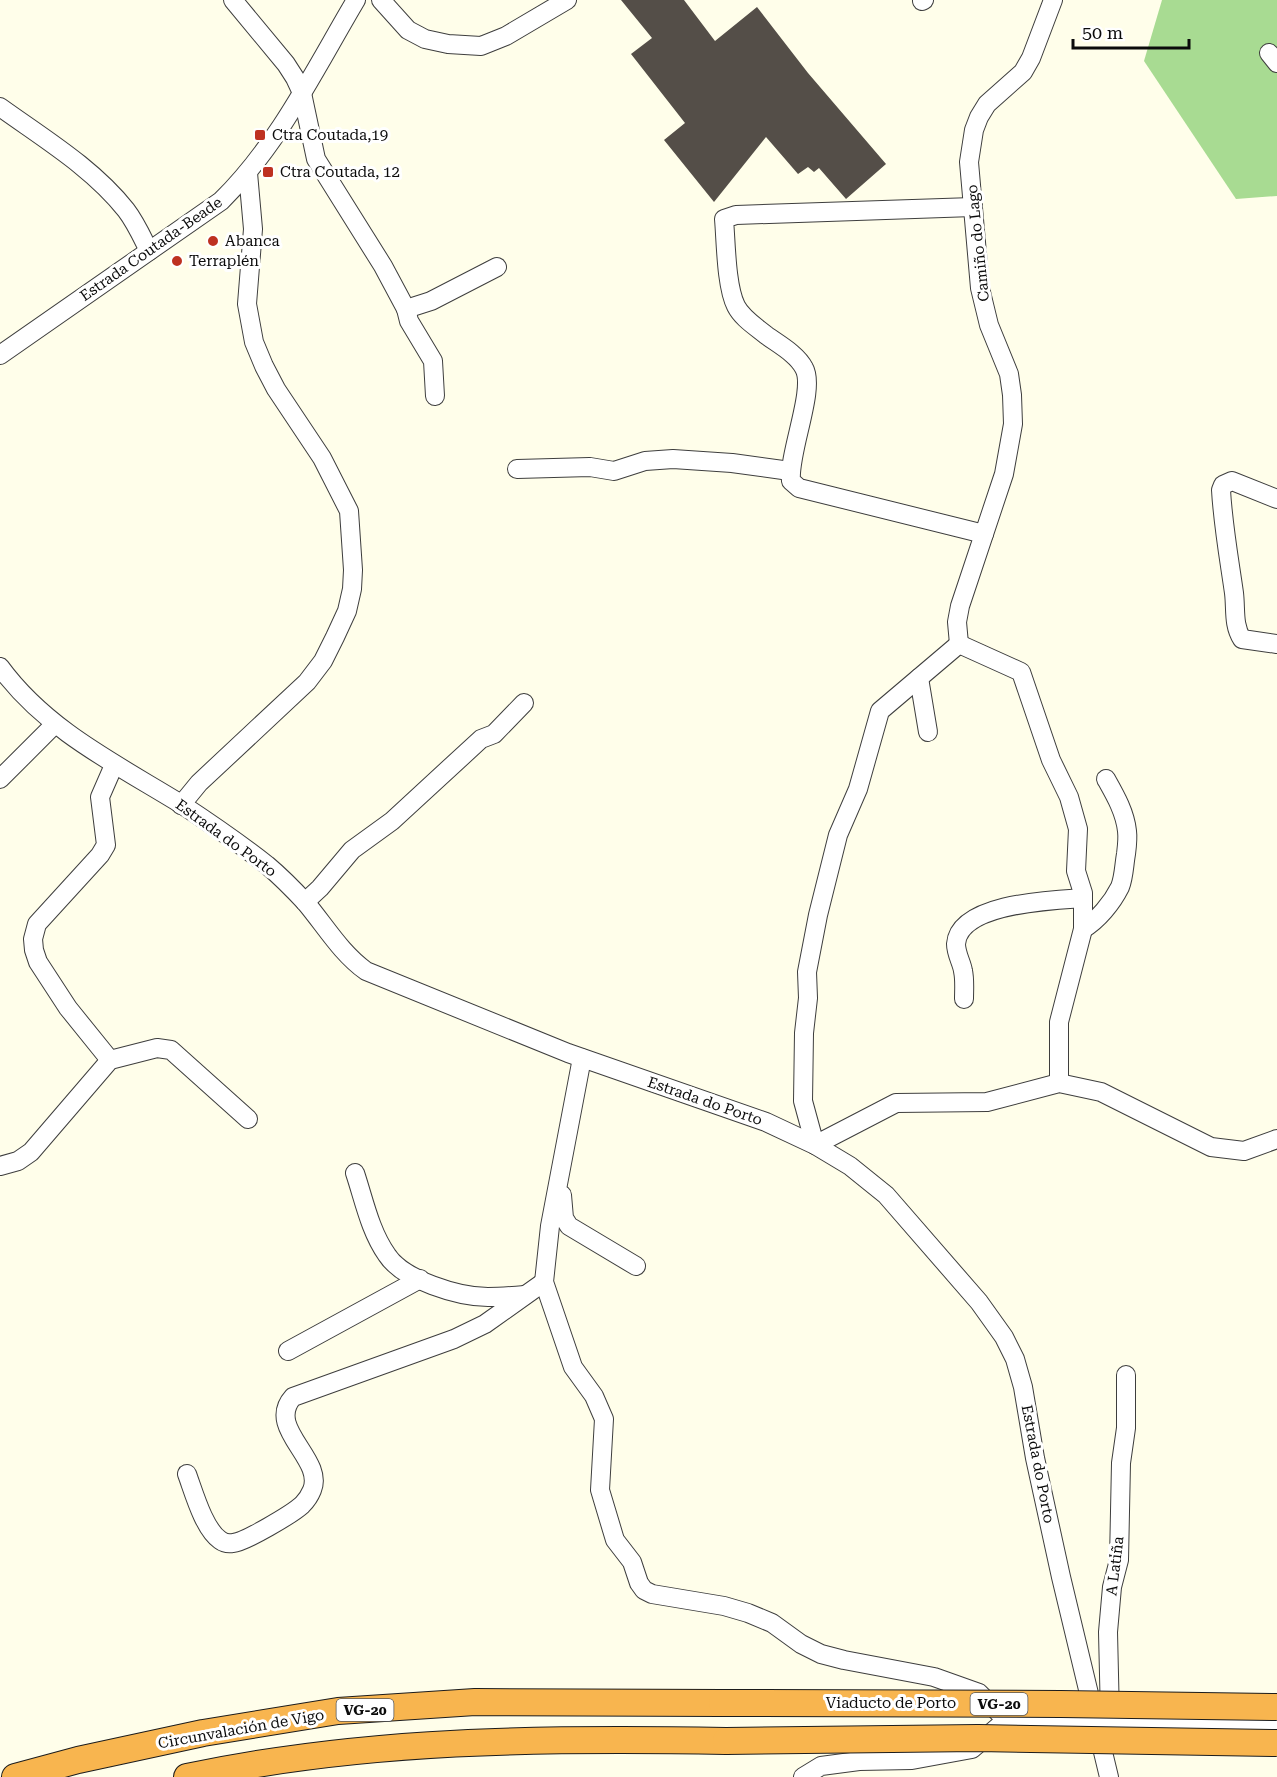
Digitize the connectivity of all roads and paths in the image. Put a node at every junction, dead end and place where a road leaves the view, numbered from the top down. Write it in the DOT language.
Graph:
graph roads {
  1 [pos="233,0"];
  2 [pos="356,0"];
  3 [pos="381,0"];
  4 [pos="567,0"];
  5 [pos="1053,0"];
  6 [pos="302,93"];
  7 [pos="0,107"];
  8 [pos="248,173"];
  9 [pos="973,207"];
  10 [pos="149,251"];
  11 [pos="497,267"];
  12 [pos="406,309"];
  13 [pos="0,355"];
  14 [pos="435,396"];
  15 [pos="517,469"];
  16 [pos="790,471"];
  17 [pos="1277,499"];
  18 [pos="984,534"];
  19 [pos="959,644"];
  20 [pos="1277,644"];
  21 [pos="0,667"];
  22 [pos="919,678"];
  23 [pos="524,703"];
  24 [pos="55,724"];
  25 [pos="928,732"];
  26 [pos="114,765"];
  27 [pos="1106,778"];
  28 [pos="0,779"];
  29 [pos="181,805"];
  30 [pos="1083,897"];
  31 [pos="305,902"];
  32 [pos="1083,929"];
  33 [pos="964,999"];
  34 [pos="582,1058"];
  35 [pos="110,1060"];
  36 [pos="1059,1083"];
  37 [pos="248,1119"];
  38 [pos="1277,1139"];
  39 [pos="815,1145"];
  40 [pos="0,1166"];
  41 [pos="355,1173"];
  42 [pos="559,1181"];
  43 [pos="636,1266"];
  44 [pos="420,1279"];
  45 [pos="544,1282"];
  46 [pos="526,1295"];
  47 [pos="288,1351"];
  48 [pos="1126,1375"];
  49 [pos="188,1474"];
  50 [pos="722,1703"];
  51 [pos="1277,1707"];
  52 [pos="1006,1720"];
  53 [pos="1103,1721"];
  54 [pos="1277,1725"];
  55 [pos="1277,1743"];
  56 [pos="15,1777"];
  57 [pos="187,1777"];
  58 [pos="803,1777"];
  59 [pos="1108,1777"];
  1 -- 6 [label="street"];
  2 -- 6 [label="street, Estrada Coutada-Beade"];
  3 -- 4 [label="street"];
  5 -- 9 [label="street, Camiño do Lago"];
  6 -- 8 [label="street, Estrada Coutada-Beade"];
  6 -- 12 [label="street"];
  7 -- 10 [label="street"];
  8 -- 10 [label="street, Estrada Coutada-Beade"];
  8 -- 29 [label="street"];
  9 -- 16 [label="street"];
  9 -- 18 [label="street, Camiño do Lago"];
  10 -- 13 [label="street, Estrada Coutada-Beade"];
  11 -- 12 [label="street"];
  12 -- 14 [label="street"];
  15 -- 16 [label="street"];
  16 -- 18 [label="street"];
  17 -- 20 [label="street"];
  18 -- 19 [label="street, Camiño do Lago"];
  19 -- 22 [label="street"];
  19 -- 30 [label="street"];
  21 -- 24 [label="street, Estrada do Porto"];
  22 -- 25 [label="street"];
  22 -- 39 [label="street"];
  23 -- 31 [label="street"];
  24 -- 26 [label="street, Estrada do Porto"];
  24 -- 28 [label="street"];
  26 -- 29 [label="street, Estrada do Porto"];
  26 -- 35 [label="street"];
  27 -- 32 [label="street"];
  29 -- 31 [label="street, Estrada do Porto"];
  30 -- 32 [label="street"];
  30 -- 33 [label="street"];
  31 -- 34 [label="street, Estrada do Porto"];
  32 -- 36 [label="street"];
  34 -- 39 [label="street, Estrada do Porto"];
  34 -- 42 [label="street"];
  35 -- 37 [label="street"];
  35 -- 40 [label="street"];
  36 -- 38 [label="street"];
  36 -- 39 [label="street"];
  39 -- 53 [label="street, Estrada do Porto"];
  41 -- 44 [label="street"];
  42 -- 43 [label="street"];
  42 -- 45 [label="street"];
  44 -- 46 [label="street"];
  44 -- 47 [label="street"];
  45 -- 46 [label="street"];
  45 -- 52 [label="street"];
  46 -- 49 [label="street"];
  48 -- 53 [label="street, A Latiña"];
  50 -- 51 [label="highway, Viaducto de Porto / VG-20, bridge"];
  50 -- 56 [label="highway, Circunvalación de Vigo / VG-20"];
  52 -- 53 [label="street"];
  52 -- 58 [label="street"];
  53 -- 54 [label="street"];
  53 -- 59 [label="street, Estrada do Porto"];
  55 -- 57 [label="highway, bridge"];
}
